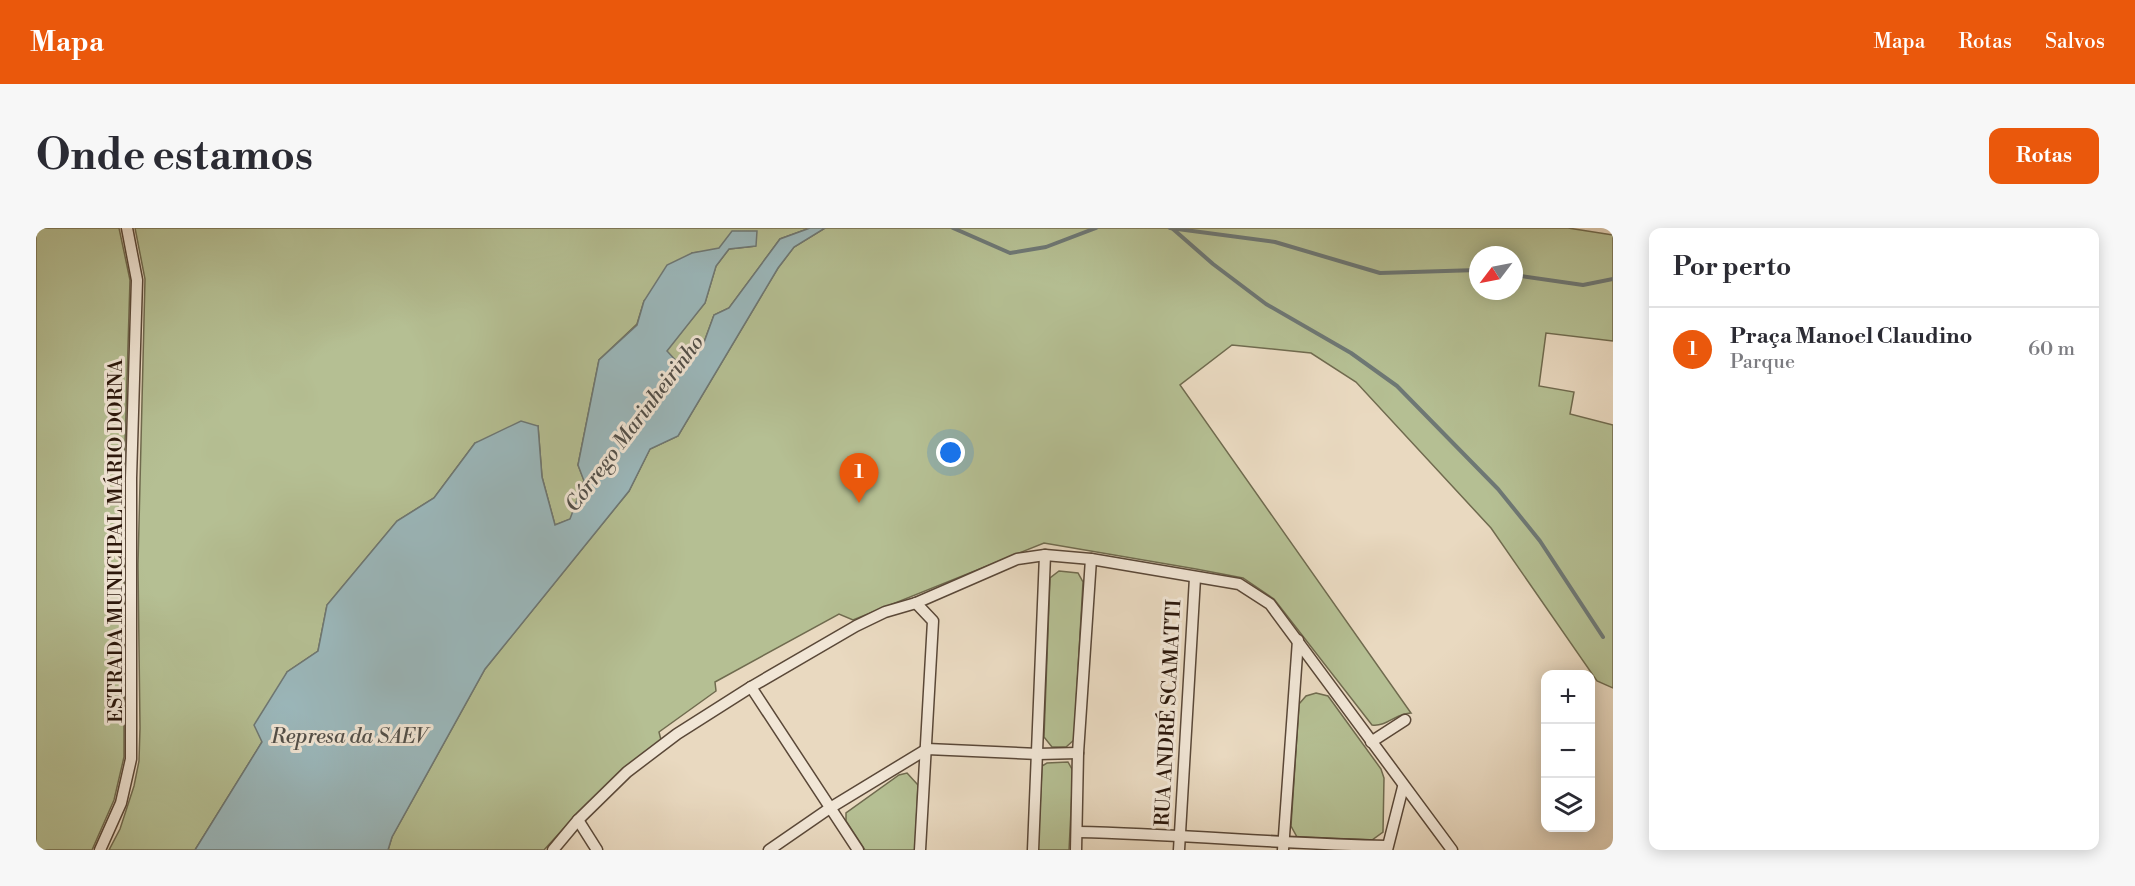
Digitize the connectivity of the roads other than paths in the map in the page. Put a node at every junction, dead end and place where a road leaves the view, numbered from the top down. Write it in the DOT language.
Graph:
graph roads {
  1 [pos="127,228"];
  2 [pos="1045,555"];
  3 [pos="1091,559"];
  4 [pos="1195,578"];
  5 [pos="916,603"];
  6 [pos="1298,639"];
  7 [pos="751,687"];
  8 [pos="1405,720"];
  9 [pos="1371,742"];
  10 [pos="927,749"];
  11 [pos="1078,753"];
  12 [pos="1038,754"];
  13 [pos="1403,787"];
  14 [pos="830,808"];
  15 [pos="578,820"];
  16 [pos="1077,832"];
  17 [pos="1180,834"];
  18 [pos="1283,847"];
  19 [pos="1387,848"];
  20 [pos="100,850"];
  21 [pos="553,850"];
  22 [pos="597,850"];
  23 [pos="769,850"];
  24 [pos="858,850"];
  25 [pos="920,850"];
  26 [pos="1033,850"];
  27 [pos="1076,850"];
  28 [pos="1179,850"];
  29 [pos="1452,850"];
  1 -- 20 [label="street, ESTRADA MUNICIPAL MÁRIO DORNA"];
  2 -- 3 [label="street"];
  2 -- 5 [label="street"];
  2 -- 12 [label="street"];
  3 -- 4 [label="street"];
  3 -- 11 [label="street"];
  4 -- 6 [label="street"];
  4 -- 17 [label="street, RUA ANDRÉ SCAMATTI"];
  5 -- 7 [label="street"];
  5 -- 10 [label="street"];
  6 -- 9 [label="street"];
  6 -- 18 [label="street"];
  7 -- 14 [label="street"];
  7 -- 15 [label="street"];
  8 -- 9 [label="street"];
  9 -- 13 [label="street"];
  10 -- 12 [label="street"];
  10 -- 14 [label="street"];
  10 -- 25 [label="street"];
  11 -- 12 [label="street"];
  11 -- 16 [label="street"];
  12 -- 26 [label="street"];
  13 -- 19 [label="street"];
  13 -- 29 [label="street"];
  14 -- 23 [label="street"];
  14 -- 24 [label="street"];
  15 -- 21 [label="street"];
  15 -- 22 [label="street"];
  16 -- 17 [label="street"];
  16 -- 27 [label="street"];
  17 -- 18 [label="street"];
  17 -- 28 [label="street, RUA ANDRÉ SCAMATTI"];
  18 -- 19 [label="street"];
}
